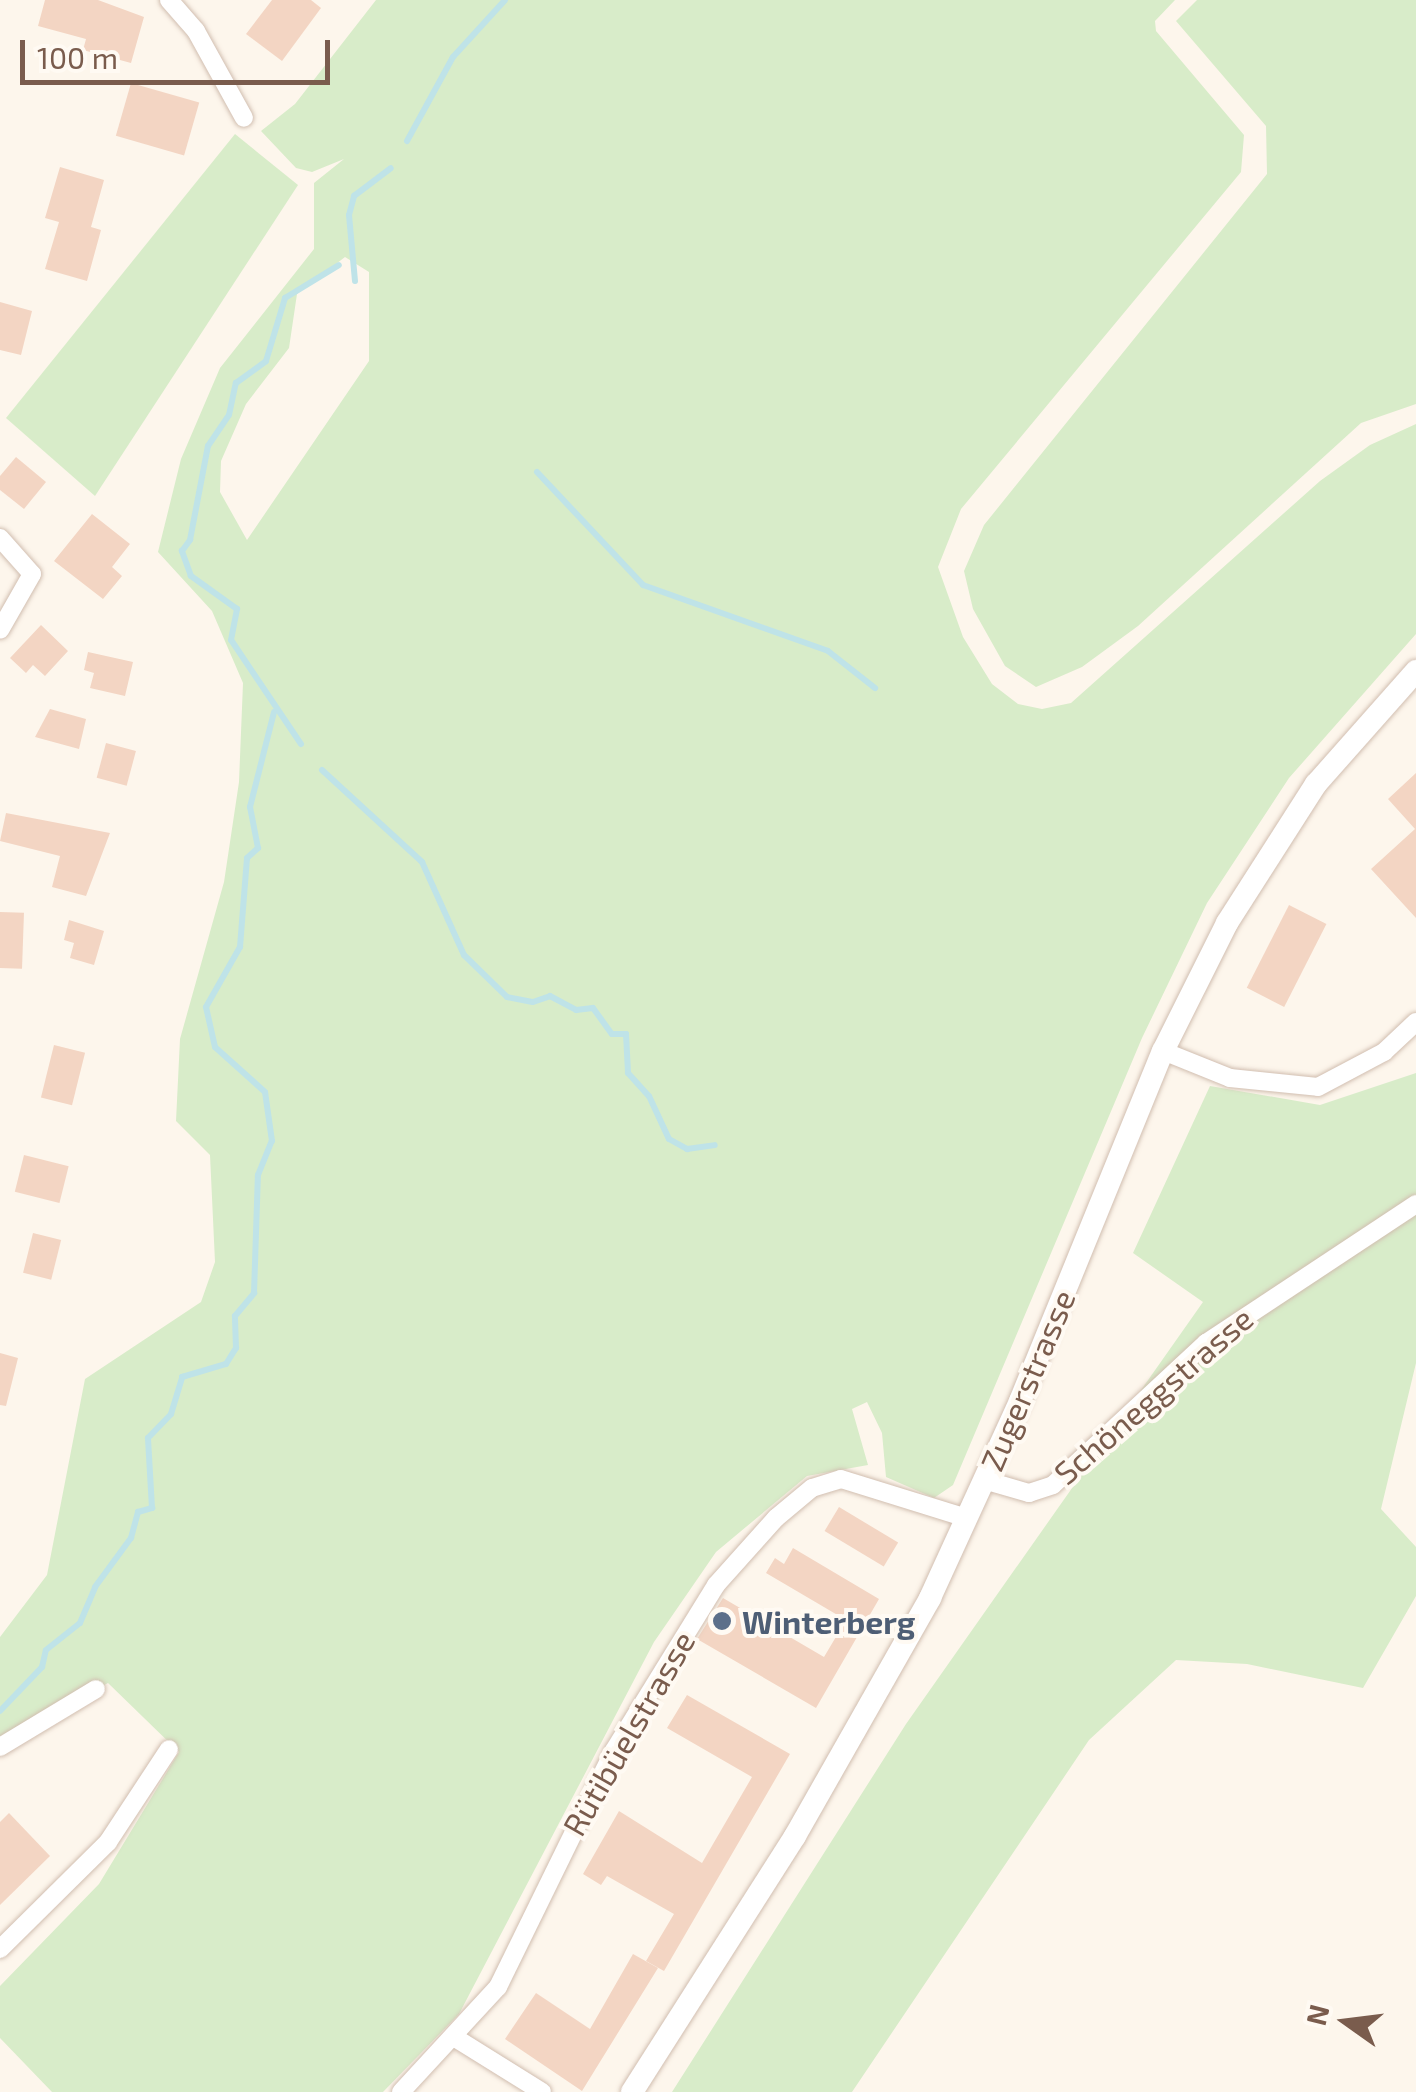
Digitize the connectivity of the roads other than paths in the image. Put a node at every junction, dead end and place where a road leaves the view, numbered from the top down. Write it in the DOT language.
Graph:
graph roads {
  1 [pos="169,0"];
  2 [pos="244,118"];
  3 [pos="0,538"];
  4 [pos="0,630"];
  5 [pos="1416,671"];
  6 [pos="1416,1022"];
  7 [pos="1163,1051"];
  8 [pos="1416,1204"];
  9 [pos="984,1480"];
  10 [pos="967,1518"];
  11 [pos="96,1689"];
  12 [pos="0,1746"];
  13 [pos="170,1750"];
  14 [pos="0,1949"];
  15 [pos="457,2039"];
  16 [pos="401,2092"];
  17 [pos="542,2092"];
  18 [pos="632,2092"];
  1 -- 2 [label="street"];
  3 -- 4 [label="street"];
  5 -- 7 [label="main road, Zugerstrasse"];
  6 -- 7 [label="street"];
  7 -- 9 [label="main road, Zugerstrasse"];
  8 -- 9 [label="street, Schöneggstrasse"];
  9 -- 10 [label="main road, Zugerstrasse"];
  10 -- 15 [label="street, Rütibüelstrasse"];
  10 -- 18 [label="main road, Zugerstrasse"];
  11 -- 12 [label="street"];
  13 -- 14 [label="street"];
  15 -- 16 [label="street, Rütibüelstrasse"];
  15 -- 17 [label="street"];
}
